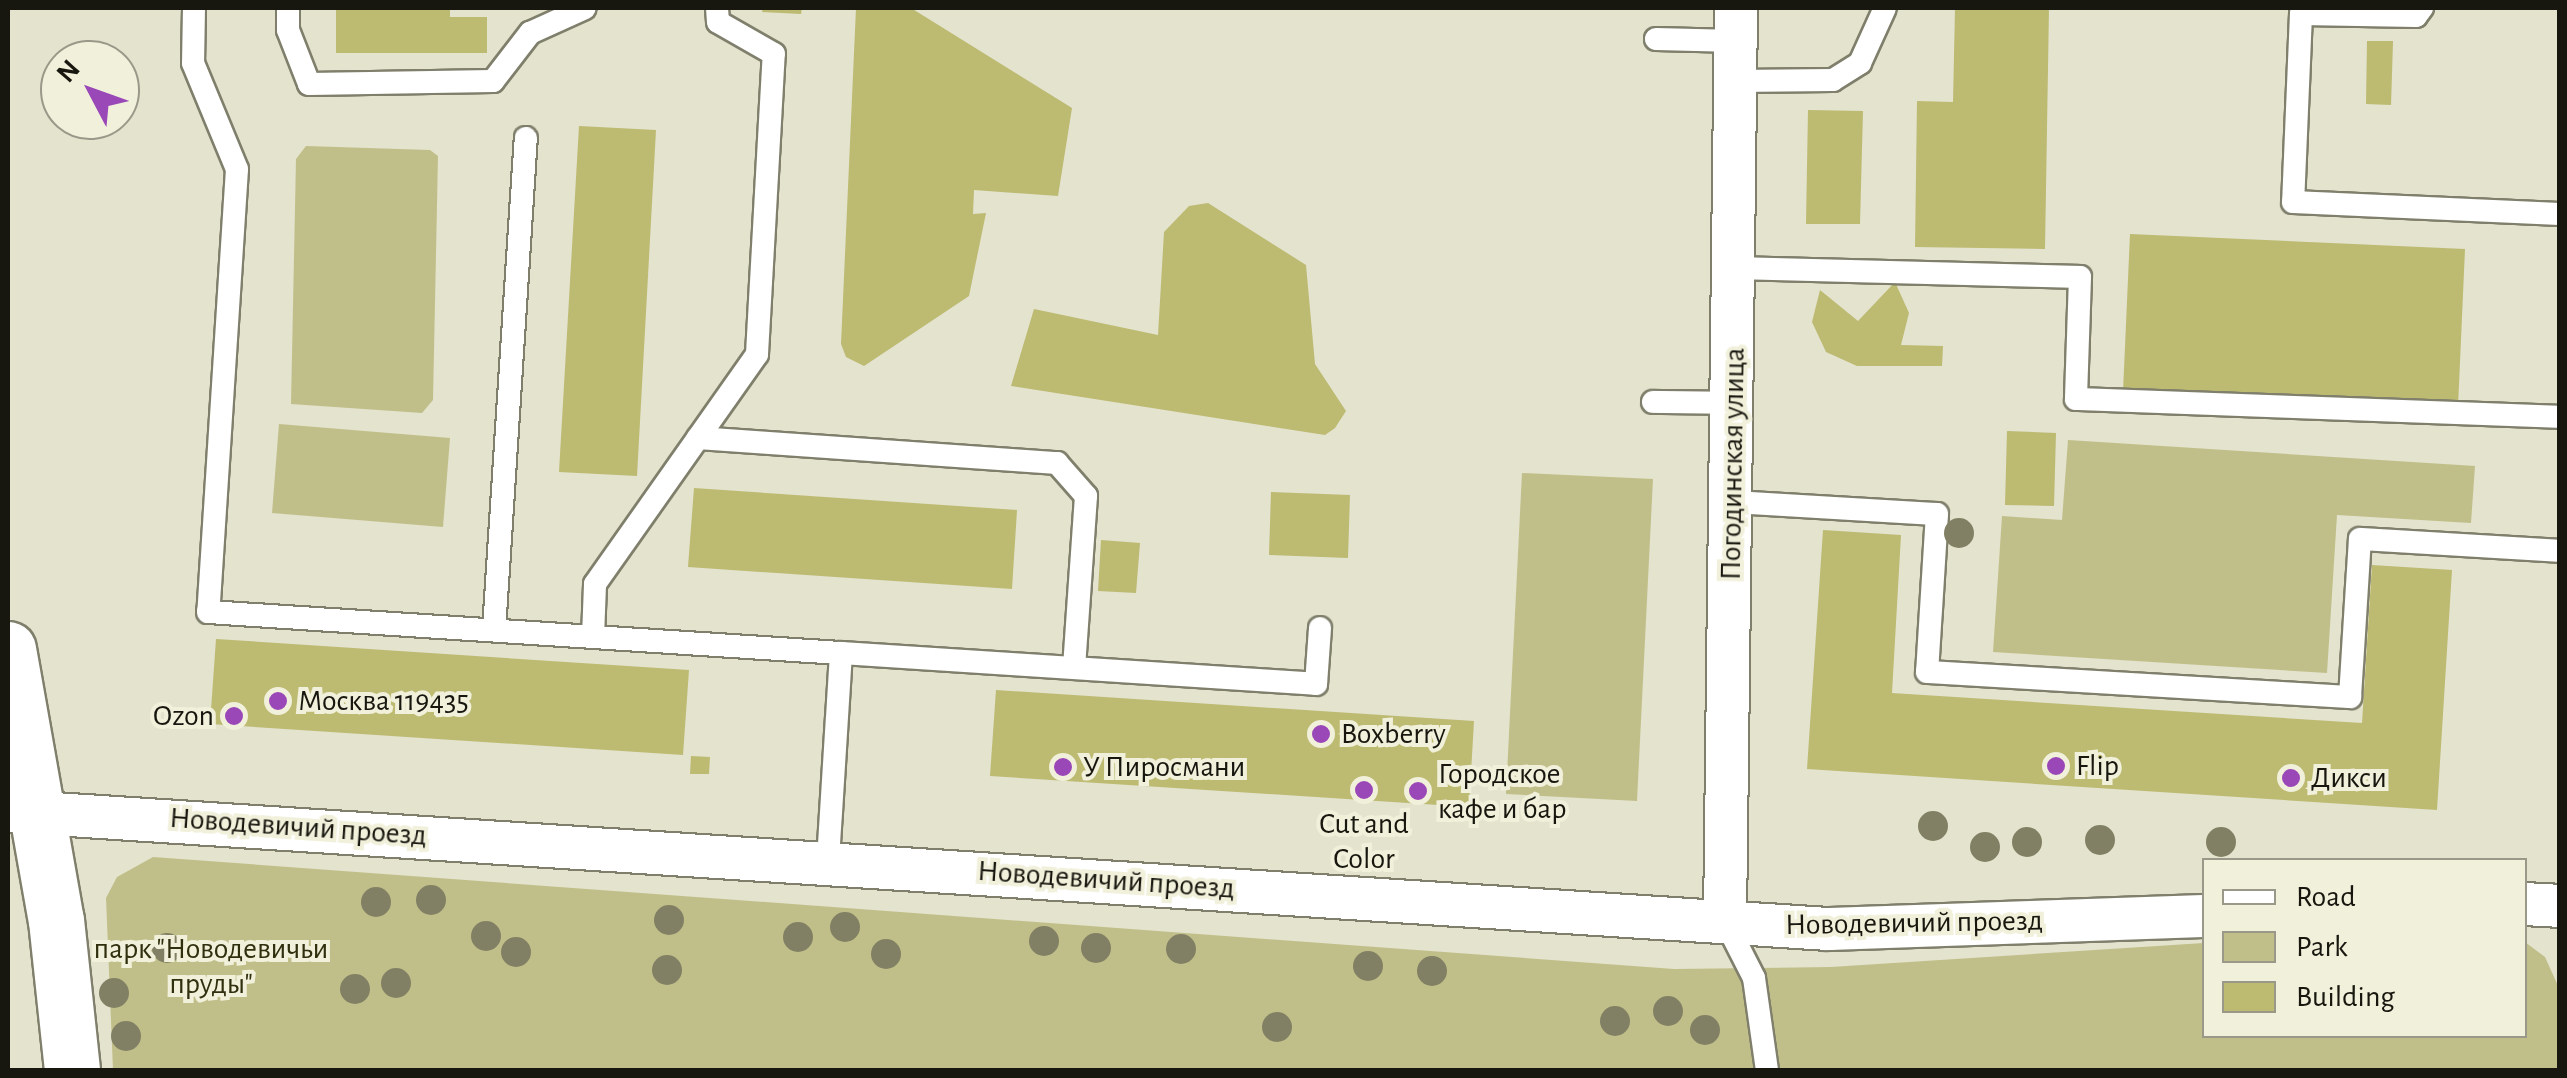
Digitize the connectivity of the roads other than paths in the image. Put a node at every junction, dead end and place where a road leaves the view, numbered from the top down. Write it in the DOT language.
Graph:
graph roads {
  1 [pos="194,8"];
  2 [pos="288,8"];
  3 [pos="585,8"];
  4 [pos="717,8"];
  5 [pos="1885,8"];
  6 [pos="2422,8"];
  7 [pos="2294,11"];
  8 [pos="1656,39"];
  9 [pos="1736,43"];
  10 [pos="526,138"];
  11 [pos="2560,214"];
  12 [pos="1736,268"];
  13 [pos="1653,402"];
  14 [pos="1733,403"];
  15 [pos="2560,416"];
  16 [pos="698,438"];
  17 [pos="1732,502"];
  18 [pos="2560,551"];
  19 [pos="1320,628"];
  20 [pos="494,630"];
  21 [pos="593,637"];
  22 [pos="8,649"];
  23 [pos="841,653"];
  24 [pos="1074,668"];
  25 [pos="22,812"];
  26 [pos="828,860"];
  27 [pos="2527,904"];
  28 [pos="2560,906"];
  29 [pos="2202,916"];
  30 [pos="1725,920"];
  31 [pos="72,1070"];
  32 [pos="1767,1070"];
  1 -- 20 [label="lane"];
  2 -- 3 [label="lane"];
  4 -- 16 [label="lane"];
  5 -- 9 [label="lane"];
  6 -- 7 [label="lane"];
  7 -- 11 [label="lane"];
  8 -- 9 [label="lane"];
  9 -- 12 [label="street, Погодинская улица"];
  10 -- 20 [label="lane"];
  12 -- 14 [label="street, Погодинская улица"];
  12 -- 15 [label="lane"];
  13 -- 14 [label="lane"];
  14 -- 17 [label="street, Погодинская улица"];
  16 -- 21 [label="lane"];
  16 -- 24 [label="lane"];
  17 -- 18 [label="lane"];
  17 -- 30 [label="street, Погодинская улица"];
  19 -- 24 [label="lane"];
  20 -- 21 [label="lane"];
  21 -- 23 [label="lane"];
  22 -- 25 [label="main road"];
  23 -- 24 [label="lane"];
  23 -- 26 [label="lane"];
  25 -- 26 [label="street, Новодевичий проезд"];
  25 -- 31 [label="main road"];
  26 -- 30 [label="street, Новодевичий проезд"];
  27 -- 28 [label="street"];
  29 -- 30 [label="street, Новодевичий проезд"];
  30 -- 32 [label="lane"];
}
